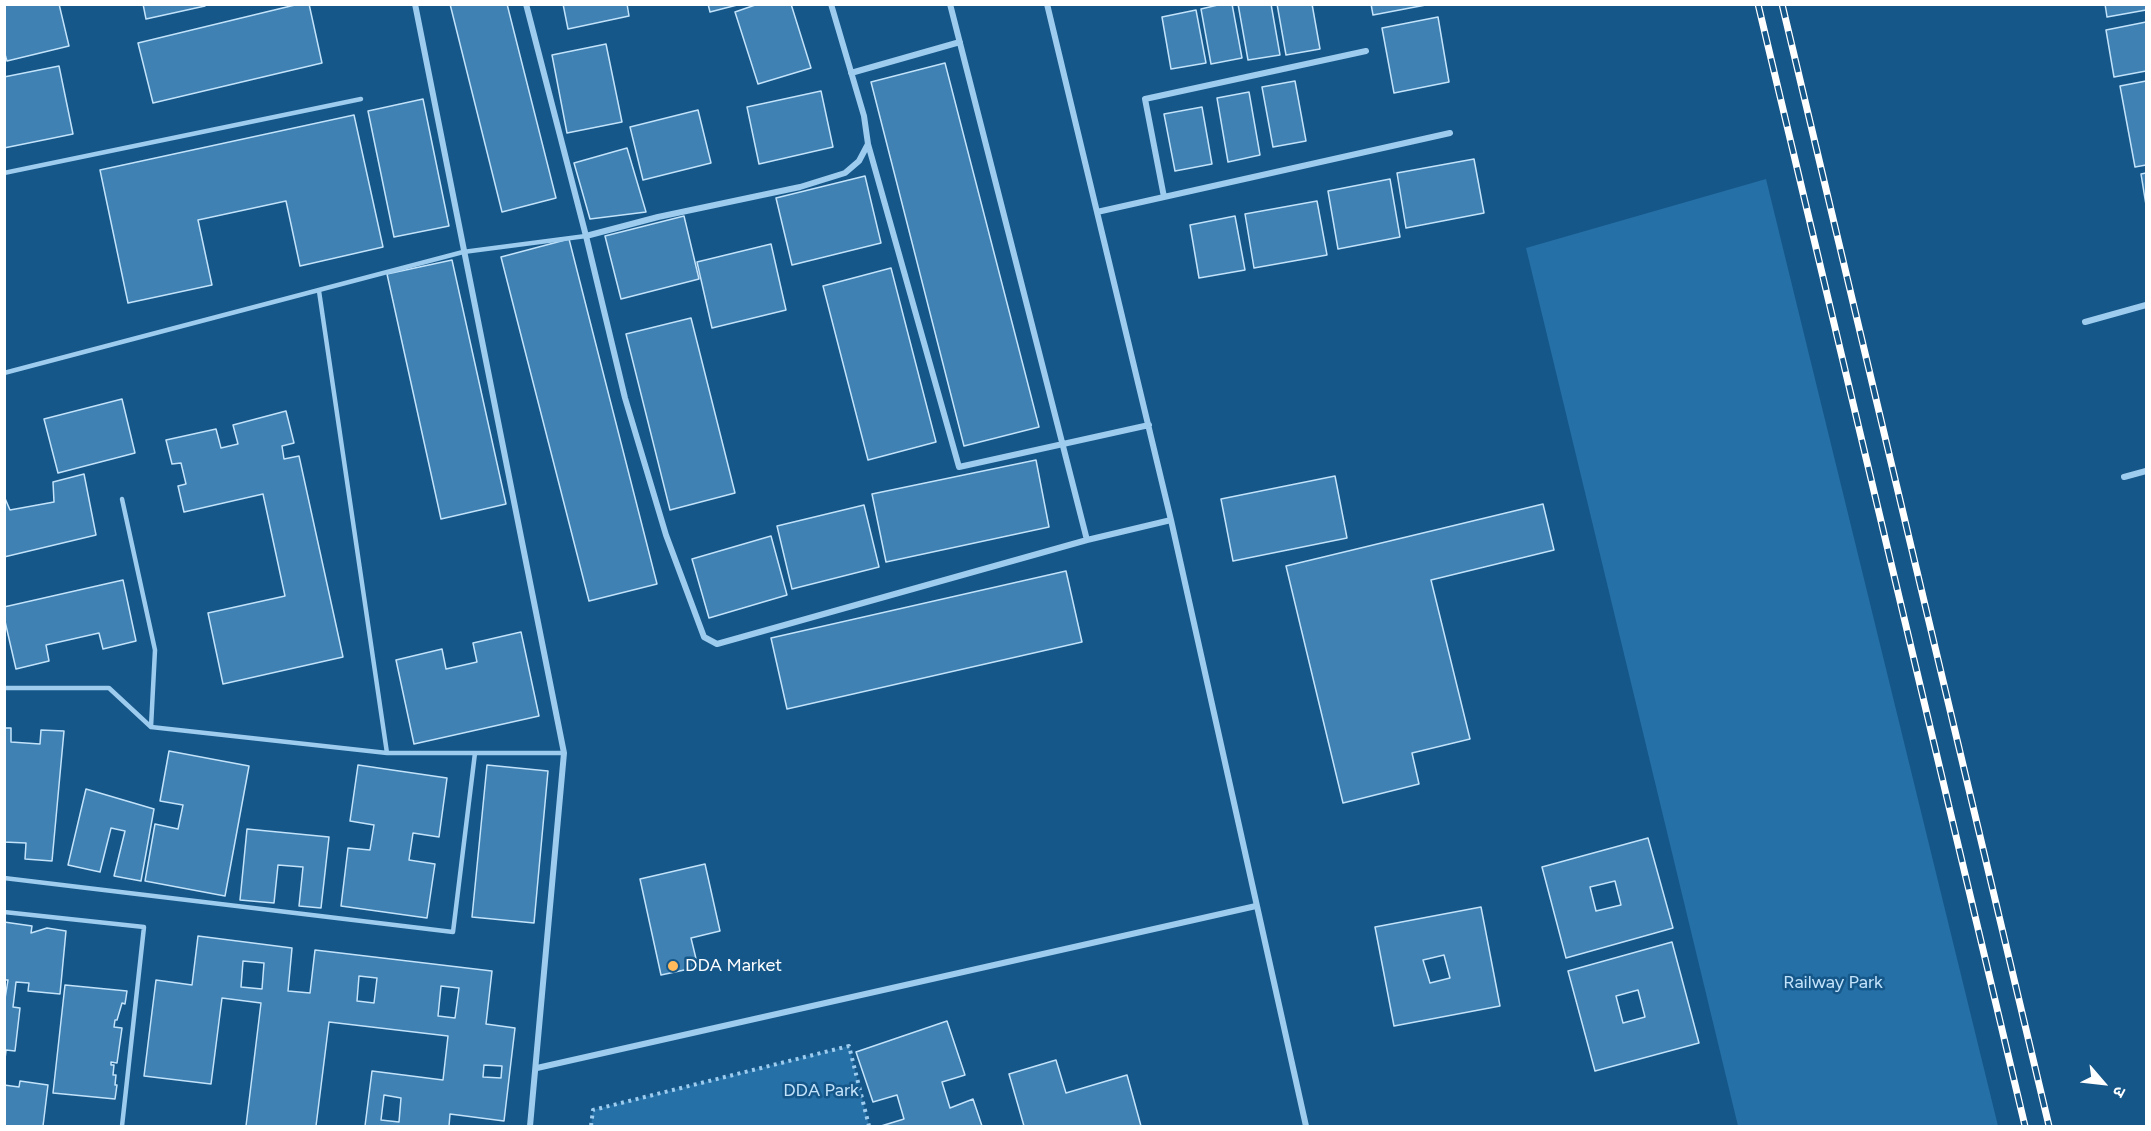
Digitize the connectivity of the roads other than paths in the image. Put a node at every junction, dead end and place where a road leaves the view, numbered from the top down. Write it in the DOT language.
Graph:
graph roads {
  1 [pos="415,4"];
  2 [pos="526,4"];
  3 [pos="831,4"];
  4 [pos="950,4"];
  5 [pos="1047,4"];
  6 [pos="960,42"];
  7 [pos="1366,51"];
  8 [pos="851,73"];
  9 [pos="362,99"];
  10 [pos="1450,133"];
  11 [pos="868,144"];
  12 [pos="4,173"];
  13 [pos="1164,197"];
  14 [pos="1097,212"];
  15 [pos="586,236"];
  16 [pos="463,252"];
  17 [pos="319,291"];
  18 [pos="2146,305"];
  19 [pos="2085,322"];
  20 [pos="4,373"];
  21 [pos="1149,425"];
  22 [pos="1062,445"];
  23 [pos="2146,471"];
  24 [pos="2124,477"];
  25 [pos="122,499"];
  26 [pos="1172,520"];
  27 [pos="1087,540"];
  28 [pos="4,688"];
  29 [pos="151,727"];
  30 [pos="387,753"];
  31 [pos="475,753"];
  32 [pos="564,753"];
  33 [pos="4,878"];
  34 [pos="1257,906"];
  35 [pos="4,912"];
  36 [pos="537,1068"];
  37 [pos="122,1126"];
  38 [pos="531,1126"];
  39 [pos="1305,1126"];
  1 -- 16 [label="street"];
  2 -- 15 [label="street"];
  3 -- 8 [label="street"];
  4 -- 6 [label="street"];
  5 -- 14 [label="street"];
  6 -- 8 [label="street"];
  6 -- 22 [label="street"];
  7 -- 13 [label="street"];
  8 -- 11 [label="street"];
  9 -- 12 [label="lane"];
  10 -- 13 [label="street"];
  11 -- 15 [label="street"];
  11 -- 22 [label="street"];
  13 -- 14 [label="street"];
  14 -- 21 [label="street"];
  15 -- 16 [label="lane"];
  15 -- 27 [label="street"];
  16 -- 17 [label="lane"];
  16 -- 32 [label="street"];
  17 -- 20 [label="lane"];
  17 -- 30 [label="lane"];
  18 -- 19 [label="street"];
  21 -- 22 [label="street"];
  21 -- 26 [label="street"];
  22 -- 27 [label="street"];
  23 -- 24 [label="street"];
  25 -- 29 [label="lane"];
  26 -- 27 [label="street"];
  26 -- 34 [label="street"];
  28 -- 29 [label="lane"];
  29 -- 30 [label="lane"];
  30 -- 31 [label="lane"];
  31 -- 32 [label="lane"];
  31 -- 33 [label="lane"];
  32 -- 36 [label="street"];
  34 -- 36 [label="street"];
  34 -- 39 [label="street"];
  35 -- 37 [label="lane"];
  36 -- 38 [label="street"];
}
